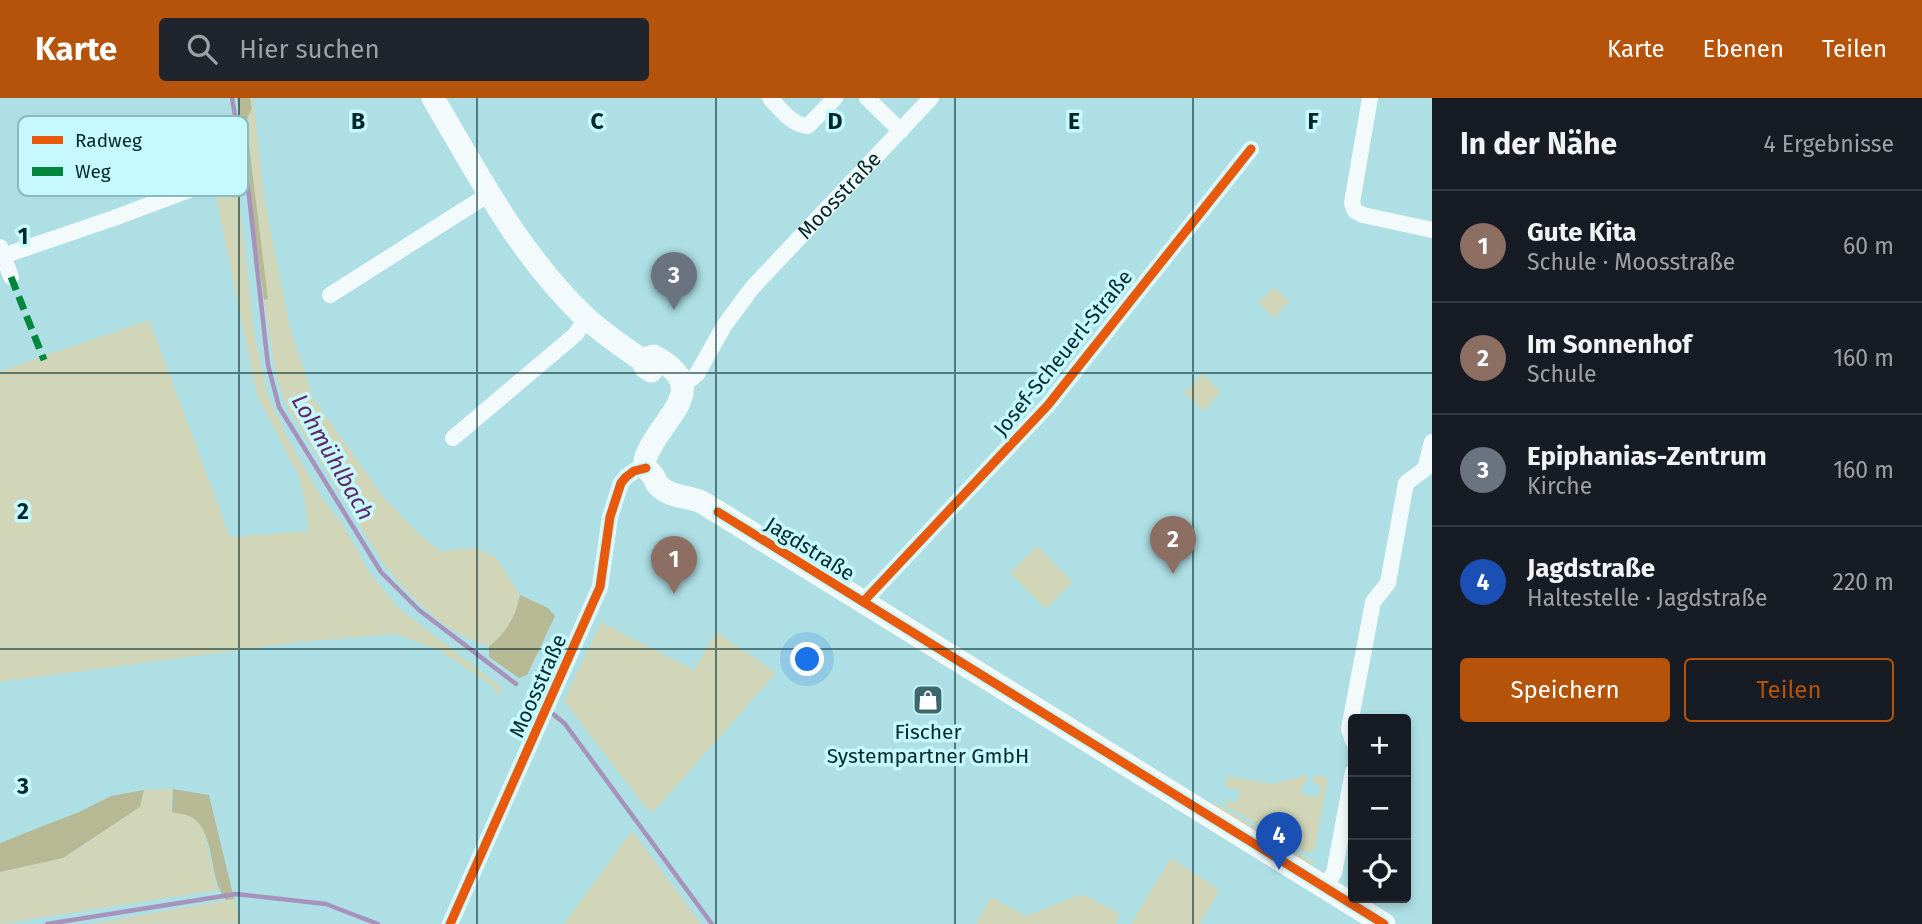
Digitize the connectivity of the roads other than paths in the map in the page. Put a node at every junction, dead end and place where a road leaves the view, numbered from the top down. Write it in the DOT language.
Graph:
graph roads {
  1 [pos="433,98"];
  2 [pos="770,98"];
  3 [pos="835,98"];
  4 [pos="867,98"];
  5 [pos="931,98"];
  6 [pos="1370,98"];
  7 [pos="901,131"];
  8 [pos="1251,149"];
  9 [pos="489,194"];
  10 [pos="173,196"];
  11 [pos="1432,230"];
  12 [pos="1,253"];
  13 [pos="11,277"];
  14 [pos="330,295"];
  15 [pos="586,318"];
  16 [pos="681,383"];
  17 [pos="453,438"];
  18 [pos="1432,442"];
  19 [pos="650,471"];
  20 [pos="863,602"];
  21 [pos="1352,714"];
  22 [pos="1352,777"];
  23 [pos="1325,885"];
  24 [pos="450,924"];
  25 [pos="1384,924"];
  1 -- 9 [label="street"];
  2 -- 3 [label="street"];
  4 -- 7 [label="street"];
  5 -- 7 [label="street, Moosstraße"];
  6 -- 11 [label="street"];
  7 -- 16 [label="street, Moosstraße"];
  8 -- 20 [label="street, Josef-Scheuerl-Straße"];
  9 -- 14 [label="street"];
  9 -- 15 [label="street"];
  10 -- 12 [label="street"];
  12 -- 13 [label="street"];
  15 -- 16 [label="street"];
  15 -- 17 [label="street"];
  16 -- 19 [label="street, Moosstraße"];
  18 -- 21 [label="street"];
  19 -- 20 [label="street, Jagdstraße"];
  19 -- 24 [label="street, Moosstraße"];
  20 -- 23 [label="street, Jagdstraße"];
  22 -- 23 [label="street"];
  23 -- 25 [label="street, Jagdstraße"];
}
